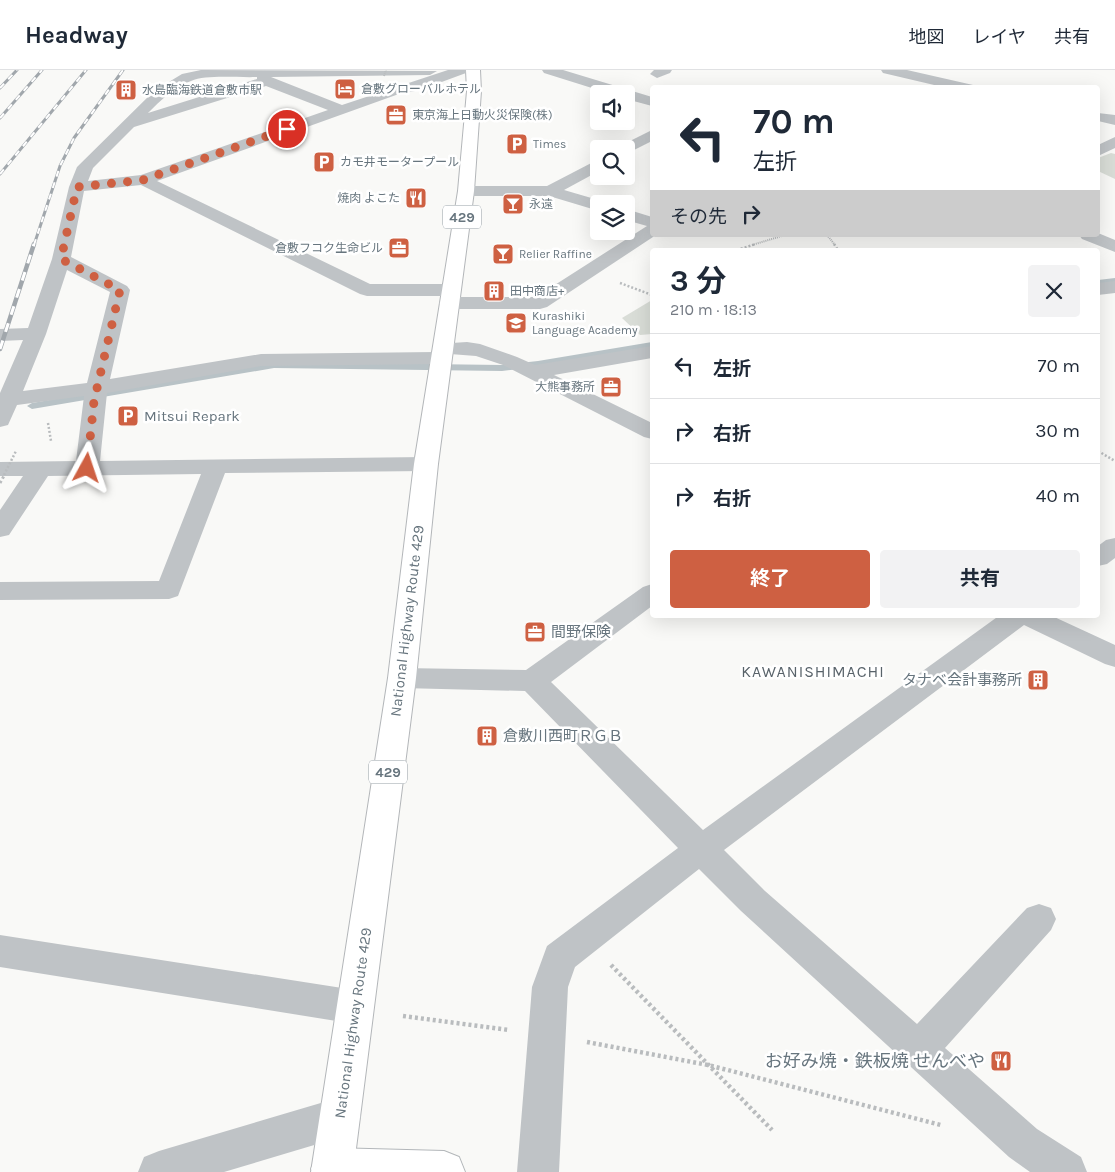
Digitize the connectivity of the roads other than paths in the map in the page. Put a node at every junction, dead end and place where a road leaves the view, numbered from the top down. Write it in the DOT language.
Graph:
graph roads {
  1 [pos="443,70"];
  2 [pos="461,70"];
  3 [pos="473,70"];
  4 [pos="549,70"];
  5 [pos="405,71"];
  6 [pos="365,72"];
  7 [pos="336,73"];
  8 [pos="582,74"];
  9 [pos="889,75"];
  10 [pos="264,77"];
  11 [pos="950,85"];
  12 [pos="397,91"];
  13 [pos="650,101"];
  14 [pos="342,110"];
  15 [pos="1100,117"];
  16 [pos="1115,120"];
  17 [pos="128,123"];
  18 [pos="650,136"];
  19 [pos="635,144"];
  20 [pos="590,169"];
  21 [pos="143,180"];
  22 [pos="77,187"];
  23 [pos="466,191"];
  24 [pos="550,191"];
  25 [pos="590,203"];
  26 [pos="635,217"];
  27 [pos="650,221"];
  28 [pos="650,231"];
  29 [pos="1092,237"];
  30 [pos="1115,247"];
  31 [pos="61,259"];
  32 [pos="1115,287"];
  33 [pos="1100,289"];
  34 [pos="450,297"];
  35 [pos="36,334"];
  36 [pos="0,335"];
  37 [pos="650,352"];
  38 [pos="441,360"];
  39 [pos="522,368"];
  40 [pos="386,374"];
  41 [pos="95,396"];
  42 [pos="8,400"];
  43 [pos="0,420"];
  44 [pos="650,431"];
  45 [pos="426,464"];
  46 [pos="216,465"];
  47 [pos="87,468"];
  48 [pos="0,469"];
  49 [pos="40,469"];
  50 [pos="0,529"];
  51 [pos="1115,546"];
  52 [pos="1100,557"];
  53 [pos="0,591"];
  54 [pos="650,594"];
  55 [pos="1015,618"];
  56 [pos="1032,618"];
  57 [pos="1115,658"];
  58 [pos="402,678"];
  59 [pos="532,681"];
  60 [pos="701,850"];
  61 [pos="1039,920"];
  62 [pos="0,951"];
  63 [pos="355,1007"];
  64 [pos="919,1049"];
  65 [pos="341,1117"];
  66 [pos="332,1171"];
  67 [pos="159,1172"];
  68 [pos="444,1172"];
  69 [pos="538,1172"];
  70 [pos="1066,1172"];
  1 -- 5 [label="street"];
  2 -- 12 [label="street"];
  3 -- 23 [label="main road, National Highway Route 429 / 429"];
  4 -- 8 [label="street"];
  5 -- 6 [label="street"];
  6 -- 7 [label="street"];
  6 -- 12 [label="street"];
  7 -- 10 [label="street"];
  7 -- 12 [label="street"];
  8 -- 13 [label="street"];
  9 -- 11 [label="street"];
  10 -- 14 [label="street"];
  10 -- 17 [label="street"];
  10 -- 17 [label="street"];
  12 -- 14 [label="street"];
  14 -- 21 [label="street"];
  15 -- 16 [label="street"];
  17 -- 22 [label="street"];
  18 -- 19 [label="street"];
  20 -- 24 [label="street"];
  21 -- 22 [label="street"];
  21 -- 34 [label="street"];
  22 -- 31 [label="street"];
  23 -- 24 [label="street"];
  23 -- 34 [label="main road, National Highway Route 429 / 429"];
  24 -- 25 [label="street"];
  26 -- 27 [label="street"];
  28 -- 34 [label="street"];
  29 -- 30 [label="street"];
  31 -- 35 [label="street"];
  31 -- 41 [label="street"];
  32 -- 33 [label="street"];
  34 -- 38 [label="main road, National Highway Route 429 / 429"];
  35 -- 36 [label="street"];
  35 -- 42 [label="street"];
  37 -- 39 [label="street"];
  38 -- 39 [label="street"];
  38 -- 41 [label="street"];
  38 -- 45 [label="main road, National Highway Route 429 / 429"];
  39 -- 44 [label="street"];
  40 -- 41 [label="street"];
  41 -- 42 [label="street"];
  41 -- 47 [label="street"];
  42 -- 43 [label="street"];
  45 -- 46 [label="street"];
  45 -- 58 [label="main road, National Highway Route 429 / 429"];
  46 -- 47 [label="street"];
  46 -- 53 [label="street"];
  47 -- 49 [label="street"];
  48 -- 49 [label="street"];
  49 -- 50 [label="street"];
  51 -- 52 [label="street"];
  54 -- 59 [label="street"];
  55 -- 60 [label="street"];
  56 -- 57 [label="street"];
  58 -- 59 [label="street"];
  58 -- 63 [label="main road, National Highway Route 429 / 429"];
  59 -- 60 [label="street"];
  60 -- 64 [label="street"];
  60 -- 69 [label="street"];
  61 -- 64 [label="street"];
  62 -- 63 [label="street"];
  63 -- 65 [label="main road, National Highway Route 429 / 429"];
  64 -- 70 [label="street"];
  65 -- 66 [label="main road, National Highway Route 429 / 429"];
  65 -- 67 [label="street"];
  66 -- 68 [label="main road"];
}
